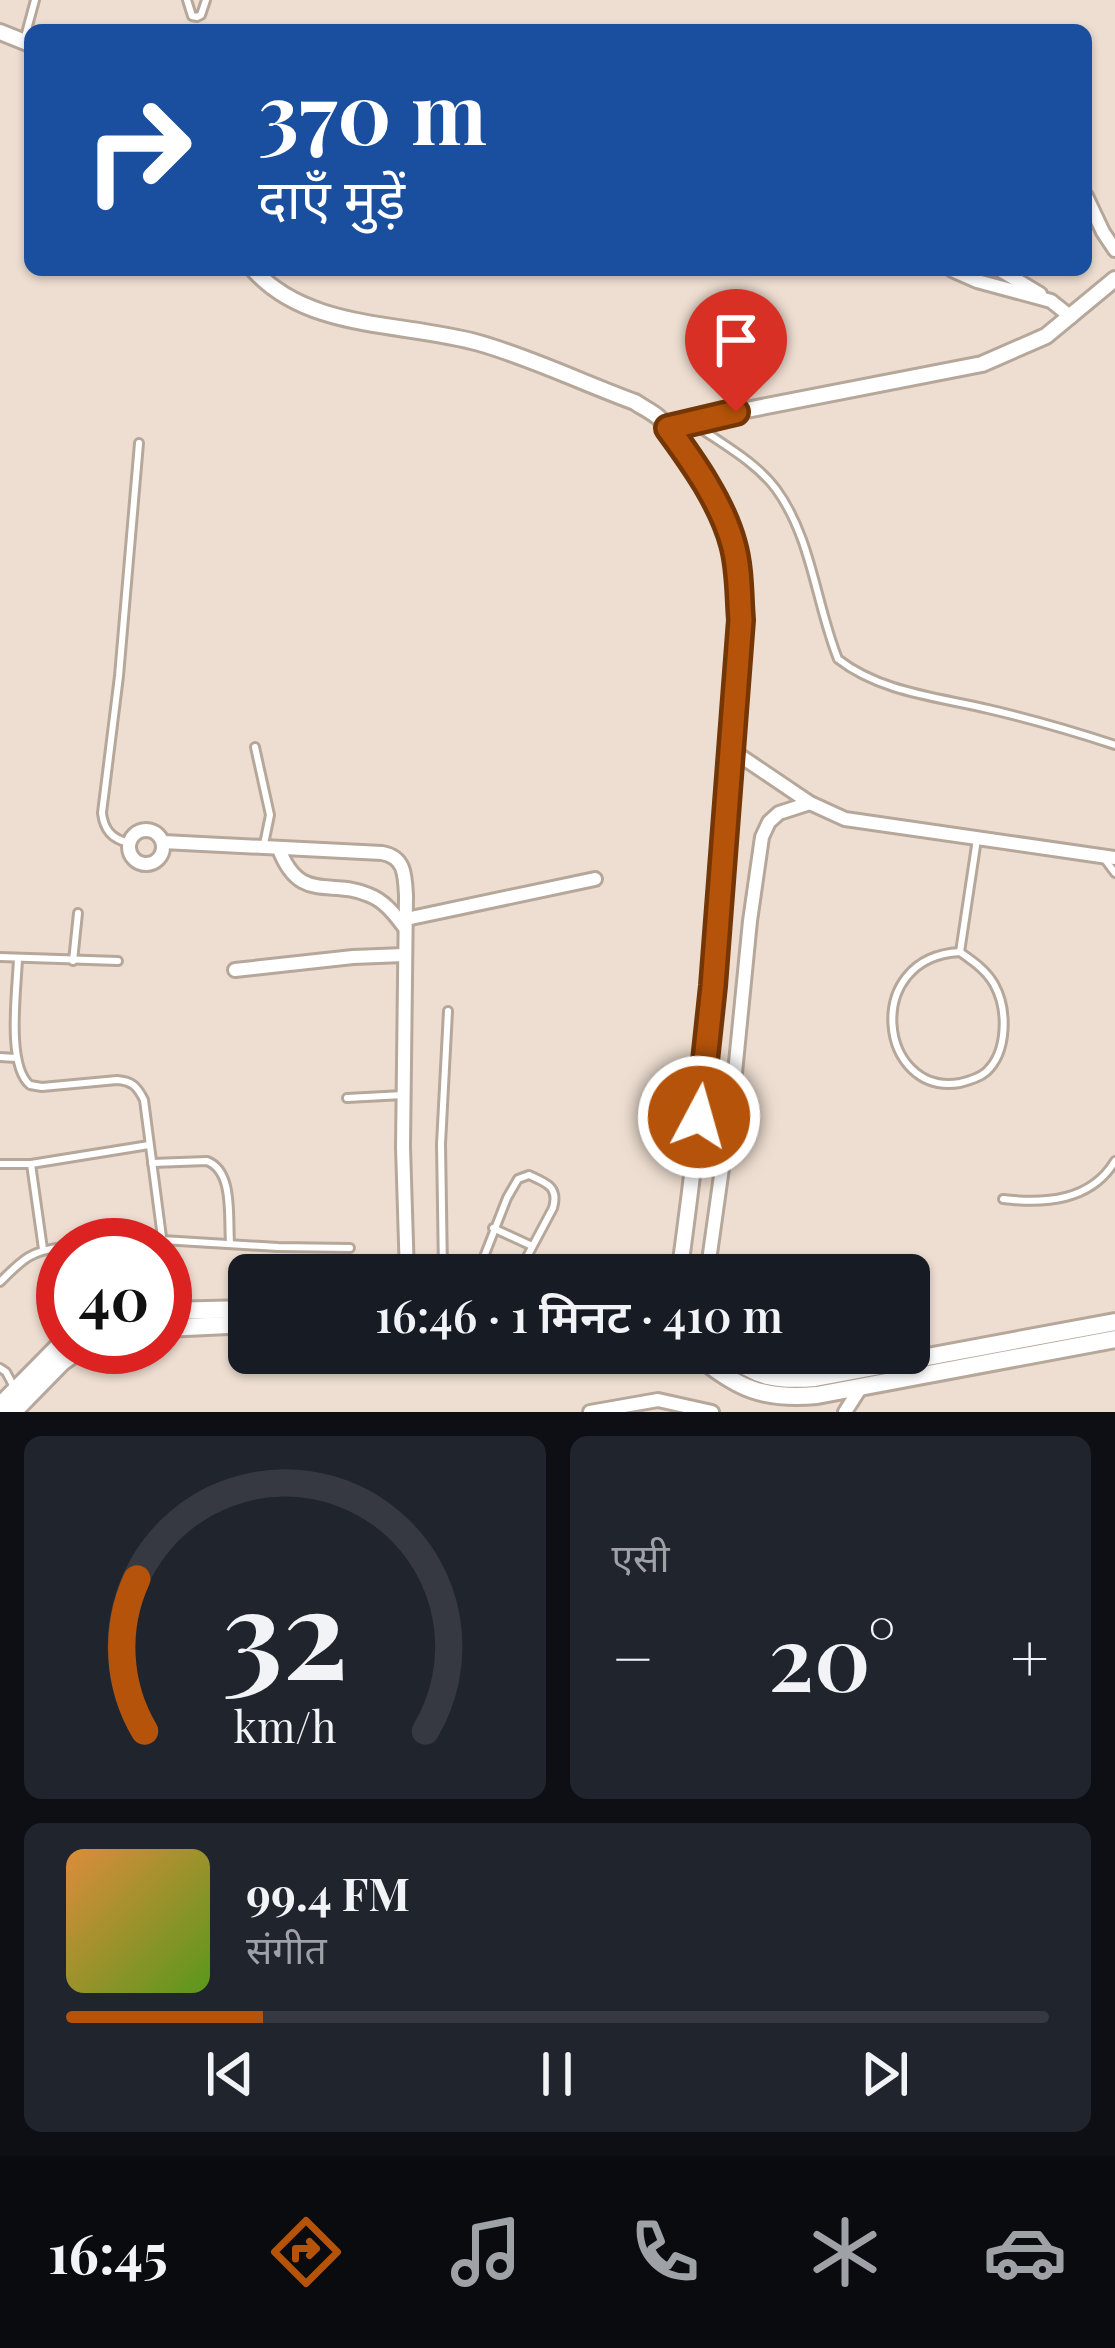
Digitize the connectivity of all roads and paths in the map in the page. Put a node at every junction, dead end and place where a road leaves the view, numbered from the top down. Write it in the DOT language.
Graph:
graph roads {
  1 [pos="187,0"];
  2 [pos="206,0"];
  3 [pos="1092,209"];
  4 [pos="1115,250"];
  5 [pos="260,276"];
  6 [pos="966,276"];
  7 [pos="1010,276"];
  8 [pos="1115,279"];
  9 [pos="1051,301"];
  10 [pos="1071,317"];
  11 [pos="691,422"];
  12 [pos="668,428"];
  13 [pos="139,443"];
  14 [pos="1115,745"];
  15 [pos="255,747"];
  16 [pos="733,751"];
  17 [pos="810,803"];
  18 [pos="977,838"];
  19 [pos="163,842"];
  20 [pos="129,844"];
  21 [pos="263,848"];
  22 [pos="280,849"];
  23 [pos="1108,856"];
  24 [pos="1115,873"];
  25 [pos="595,879"];
  26 [pos="78,913"];
  27 [pos="406,924"];
  28 [pos="960,952"];
  29 [pos="404,955"];
  30 [pos="0,957"];
  31 [pos="18,958"];
  32 [pos="73,961"];
  33 [pos="118,961"];
  34 [pos="235,970"];
  35 [pos="448,1011"];
  36 [pos="0,1057"];
  37 [pos="16,1058"];
  38 [pos="404,1095"];
  39 [pos="347,1098"];
  40 [pos="149,1144"];
  41 [pos="1115,1162"];
  42 [pos="152,1163"];
  43 [pos="0,1164"];
  44 [pos="31,1164"];
  45 [pos="1003,1199"];
  46 [pos="39,1218"];
  47 [pos="159,1218"];
  48 [pos="494,1228"];
  49 [pos="192,1242"];
  50 [pos="230,1242"];
  51 [pos="532,1246"];
  52 [pos="350,1248"];
  53 [pos="36,1253"];
  54 [pos="406,1254"];
  55 [pos="443,1254"];
  56 [pos="492,1254"];
  57 [pos="528,1254"];
  58 [pos="681,1254"];
  59 [pos="710,1254"];
  60 [pos="0,1282"];
  61 [pos="228,1312"];
  62 [pos="192,1317"];
  63 [pos="192,1321"];
  64 [pos="1115,1322"];
  65 [pos="228,1323"];
  66 [pos="1115,1339"];
  67 [pos="930,1356"];
  68 [pos="0,1368"];
  69 [pos="41,1374"];
  70 [pos="50,1374"];
  71 [pos="719,1374"];
  72 [pos="758,1374"];
  73 [pos="829,1374"];
  74 [pos="861,1387"];
  75 [pos="19,1405"];
  76 [pos="0,1406"];
  77 [pos="590,1412"];
  78 [pos="712,1412"];
  79 [pos="844,1412"];
  1 -- 2 [label="lane"];
  3 -- 4 [label="street"];
  5 -- 12 [label="street"];
  6 -- 9 [label="street"];
  7 -- 9 [label="street"];
  8 -- 10 [label="street"];
  9 -- 10 [label="street"];
  10 -- 11 [label="street"];
  11 -- 12 [label="street"];
  11 -- 14 [label="lane"];
  12 -- 16 [label="street"];
  13 -- 20 [label="lane"];
  15 -- 21 [label="lane"];
  16 -- 17 [label="street"];
  16 -- 58 [label="street"];
  17 -- 18 [label="street"];
  17 -- 59 [label="street"];
  18 -- 23 [label="street"];
  18 -- 28 [label="lane"];
  19 -- 20 [label="street"];
  19 -- 20 [label="street"];
  19 -- 21 [label="street"];
  21 -- 22 [label="street"];
  22 -- 27 [label="street"];
  22 -- 27 [label="street"];
  23 -- 24 [label="lane"];
  25 -- 27 [label="street"];
  26 -- 32 [label="lane"];
  27 -- 29 [label="street"];
  28 -- 28 [label="lane"];
  29 -- 34 [label="street"];
  29 -- 38 [label="street"];
  30 -- 31 [label="lane"];
  31 -- 32 [label="lane"];
  31 -- 37 [label="lane"];
  32 -- 33 [label="lane"];
  35 -- 55 [label="lane"];
  36 -- 37 [label="lane"];
  37 -- 40 [label="lane"];
  38 -- 39 [label="lane"];
  38 -- 54 [label="street"];
  40 -- 42 [label="lane"];
  40 -- 44 [label="lane"];
  41 -- 45 [label="lane"];
  42 -- 47 [label="lane"];
  42 -- 50 [label="lane"];
  43 -- 44 [label="lane"];
  44 -- 46 [label="lane"];
  48 -- 51 [label="lane"];
  48 -- 51 [label="lane"];
  48 -- 56 [label="lane"];
  49 -- 50 [label="lane"];
  50 -- 52 [label="lane"];
  51 -- 57 [label="lane"];
  53 -- 60 [label="lane"];
  61 -- 62 [label="main road"];
  63 -- 65 [label="main road"];
  64 -- 67 [label="main road"];
  66 -- 74 [label="main road"];
  68 -- 75 [label="lane"];
  69 -- 75 [label="main road"];
  70 -- 75 [label="main road"];
  71 -- 74 [label="main road"];
  72 -- 73 [label="main road"];
  74 -- 79 [label="street"];
  75 -- 76 [label="main road"];
  77 -- 78 [label="street"];
}
